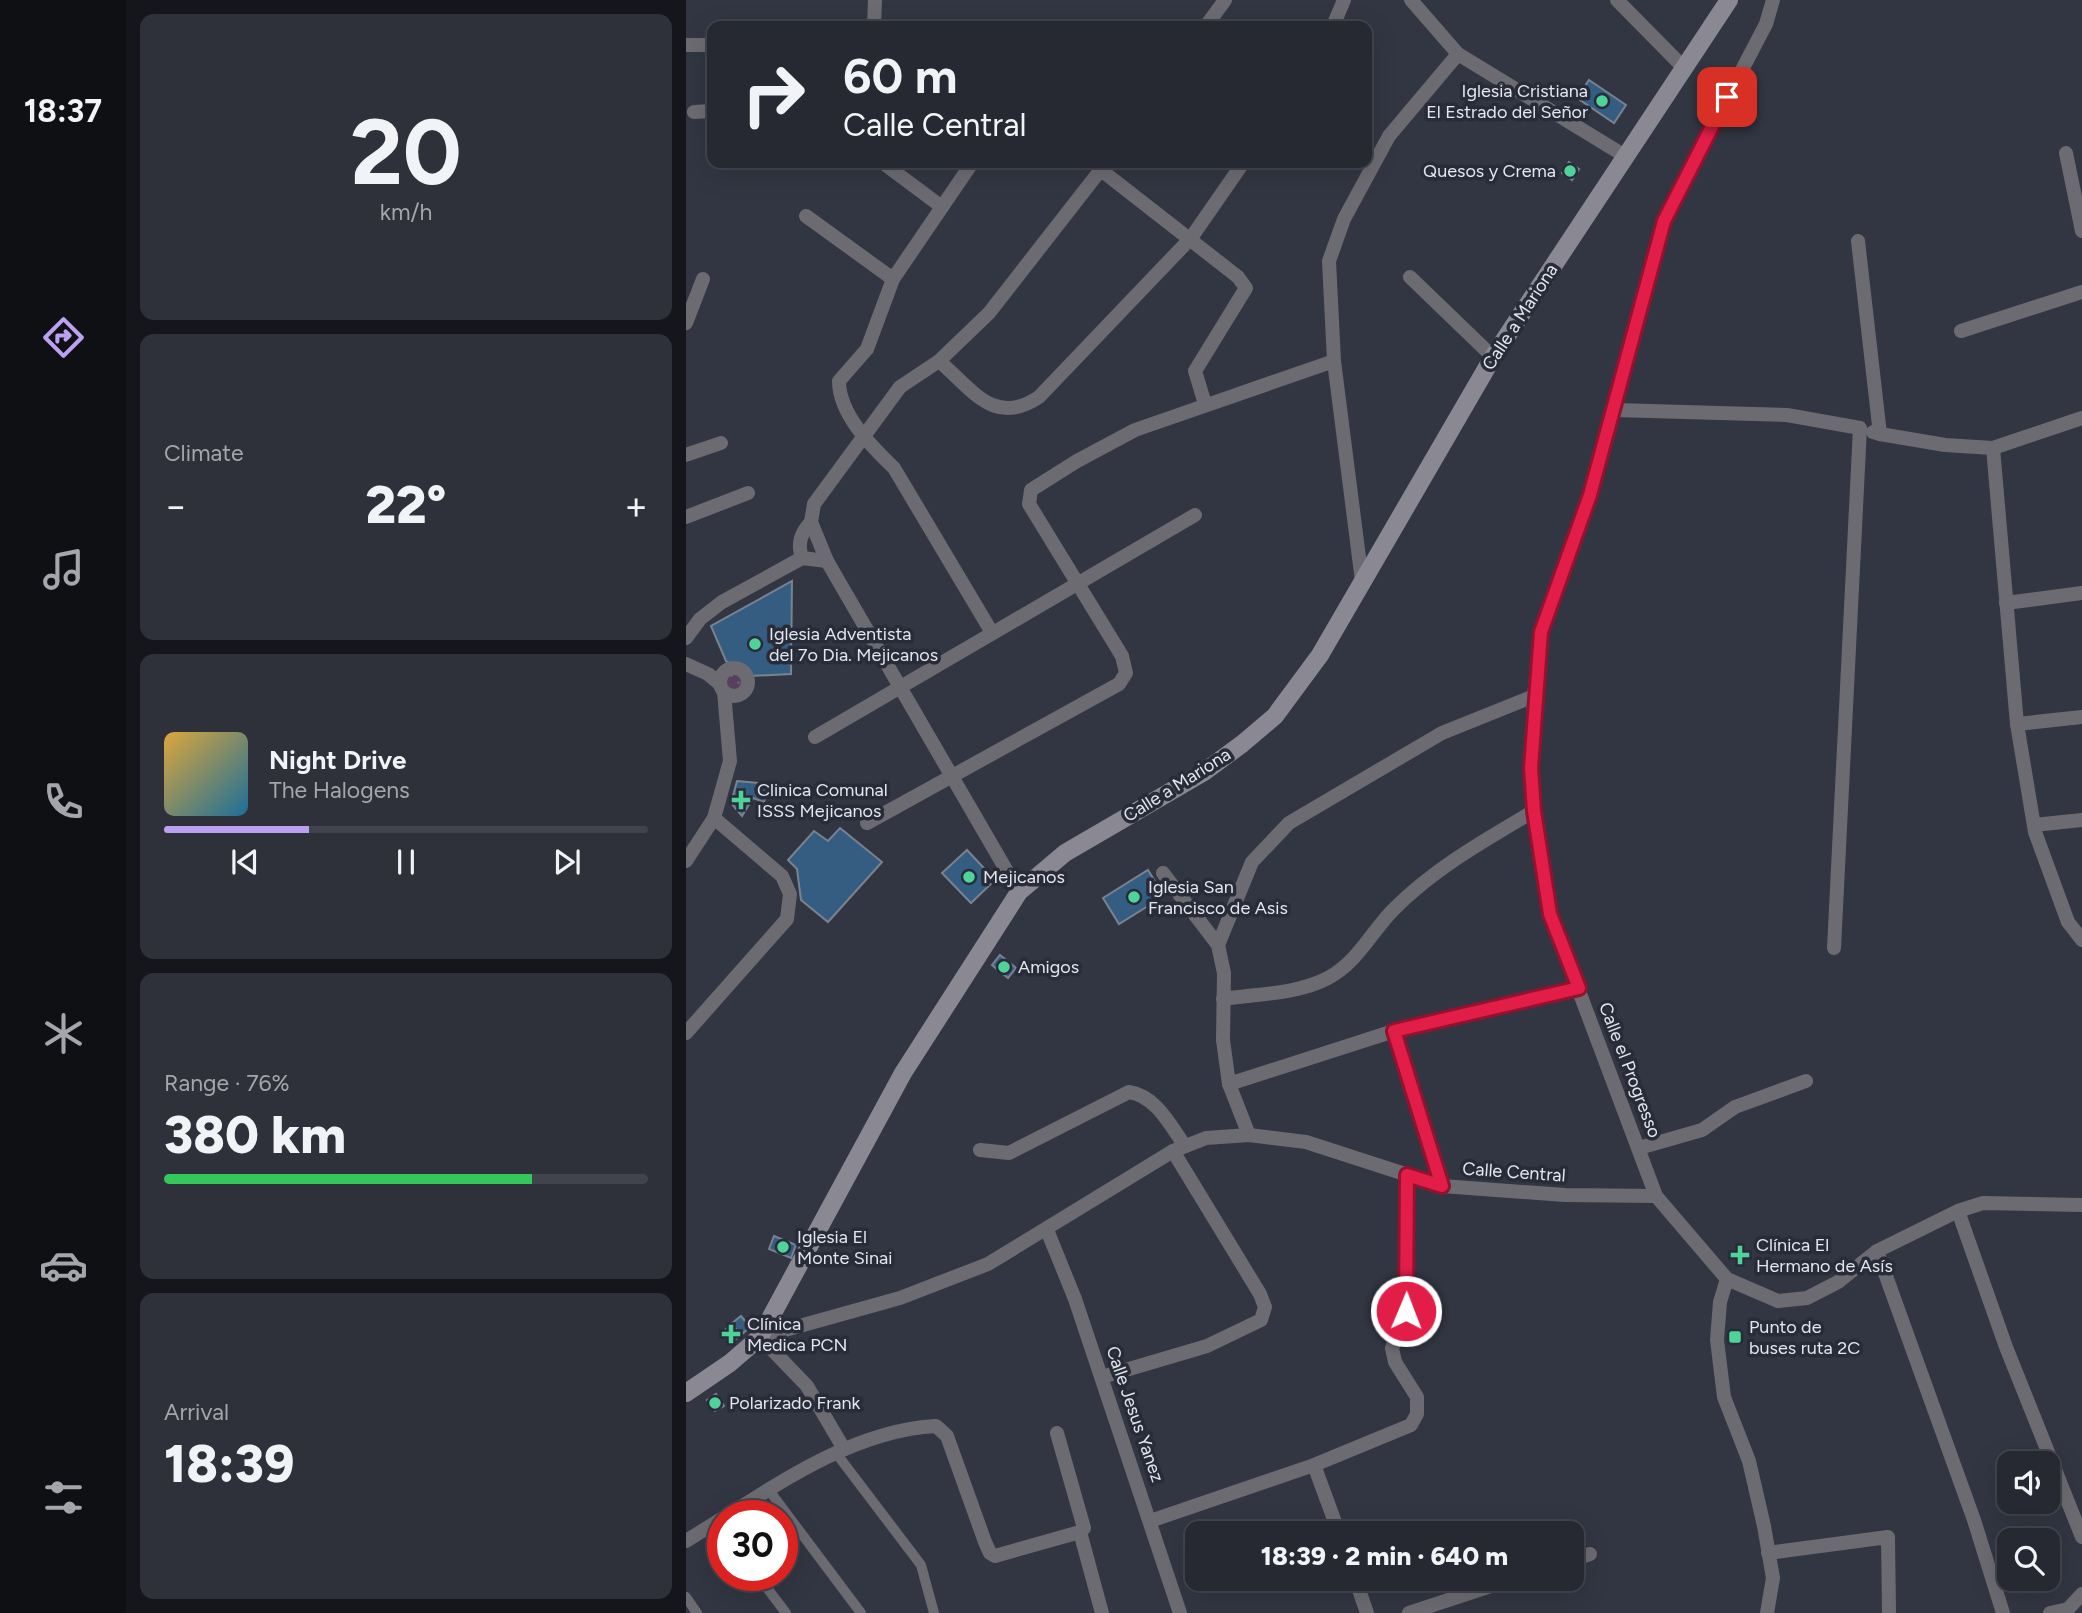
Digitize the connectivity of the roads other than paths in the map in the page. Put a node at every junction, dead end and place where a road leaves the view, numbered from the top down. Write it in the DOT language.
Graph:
graph roads {
  1 [pos="875,0"];
  2 [pos="1225,0"];
  3 [pos="1344,0"];
  4 [pos="1411,0"];
  5 [pos="1618,0"];
  6 [pos="1728,0"];
  7 [pos="1773,0"];
  8 [pos="874,21"];
  9 [pos="1210,21"];
  10 [pos="1335,21"];
  11 [pos="686,45"];
  12 [pos="707,45"];
  13 [pos="1458,54"];
  14 [pos="1684,68"];
  15 [pos="707,111"];
  16 [pos="694,112"];
  17 [pos="2066,153"];
  18 [pos="1625,156"];
  19 [pos="1372,166"];
  20 [pos="890,168"];
  21 [pos="969,168"];
  22 [pos="1101,168"];
  23 [pos="1105,168"];
  24 [pos="1240,168"];
  25 [pos="1371,168"];
  26 [pos="942,206"];
  27 [pos="806,216"];
  28 [pos="2082,231"];
  29 [pos="1191,238"];
  30 [pos="1858,241"];
  31 [pos="1410,277"];
  32 [pos="703,279"];
  33 [pos="893,279"];
  34 [pos="2082,292"];
  35 [pos="686,323"];
  36 [pos="1961,331"];
  37 [pos="1493,357"];
  38 [pos="939,360"];
  39 [pos="1334,361"];
  40 [pos="1205,404"];
  41 [pos="1615,410"];
  42 [pos="2082,418"];
  43 [pos="1860,428"];
  44 [pos="1880,434"];
  45 [pos="865,436"];
  46 [pos="721,443"];
  47 [pos="1993,448"];
  48 [pos="686,455"];
  49 [pos="748,493"];
  50 [pos="1195,515"];
  51 [pos="686,517"];
  52 [pos="811,522"];
  53 [pos="802,558"];
  54 [pos="827,561"];
  55 [pos="1362,581"];
  56 [pos="1075,583"];
  57 [pos="2082,593"];
  58 [pos="2006,604"];
  59 [pos="991,631"];
  60 [pos="686,638"];
  61 [pos="686,664"];
  62 [pos="898,686"];
  63 [pos="1534,696"];
  64 [pos="2082,716"];
  65 [pos="2017,724"];
  66 [pos="815,737"];
  67 [pos="951,776"];
  68 [pos="1534,811"];
  69 [pos="714,818"];
  70 [pos="2082,820"];
  71 [pos="867,823"];
  72 [pos="2034,825"];
  73 [pos="686,861"];
  74 [pos="1163,873"];
  75 [pos="1019,892"];
  76 [pos="2082,940"];
  77 [pos="1219,945"];
  78 [pos="1834,948"];
  79 [pos="1579,988"];
  80 [pos="1223,999"];
  81 [pos="1394,1031"];
  82 [pos="686,1033"];
  83 [pos="1806,1081"];
  84 [pos="1229,1084"];
  85 [pos="1249,1135"];
  86 [pos="1639,1148"];
  87 [pos="1179,1149"];
  88 [pos="980,1150"];
  89 [pos="1407,1175"];
  90 [pos="1442,1186"];
  91 [pos="1656,1196"];
  92 [pos="2082,1205"];
  93 [pos="1958,1211"];
  94 [pos="1047,1230"];
  95 [pos="1877,1251"];
  96 [pos="1727,1279"];
  97 [pos="760,1337"];
  98 [pos="1102,1377"];
  99 [pos="686,1393"];
  100 [pos="1057,1433"];
  101 [pos="840,1451"];
  102 [pos="1314,1465"];
  103 [pos="768,1489"];
  104 [pos="752,1500"];
  105 [pos="1150,1521"];
  106 [pos="1335,1521"];
  107 [pos="707,1529"];
  108 [pos="1080,1532"];
  109 [pos="2082,1536"];
  110 [pos="686,1541"];
  111 [pos="1769,1553"];
  112 [pos="1590,1554"];
  113 [pos="1584,1556"];
  114 [pos="769,1591"];
  115 [pos="1359,1591"];
  116 [pos="1476,1591"];
  117 [pos="2082,1594"];
  118 [pos="686,1597"];
  119 [pos="2069,1611"];
  120 [pos="697,1613"];
  121 [pos="786,1613"];
  122 [pos="861,1613"];
  123 [pos="934,1613"];
  124 [pos="1102,1613"];
  125 [pos="1180,1613"];
  126 [pos="1367,1613"];
  127 [pos="1409,1613"];
  128 [pos="1767,1613"];
  129 [pos="1889,1613"];
  130 [pos="2003,1613"];
  131 [pos="2050,1613"];
  1 -- 8 [label="street"];
  2 -- 9 [label="street"];
  3 -- 10 [label="street"];
  4 -- 13 [label="street"];
  5 -- 14 [label="street"];
  6 -- 14 [label="main road, Calle a Mariona"];
  7 -- 41 [label="street, Calle el Progresso"];
  11 -- 12 [label="street"];
  13 -- 18 [label="street"];
  13 -- 19 [label="street"];
  14 -- 18 [label="main road, Calle a Mariona"];
  15 -- 16 [label="street"];
  17 -- 28 [label="street"];
  18 -- 37 [label="main road, Calle a Mariona"];
  20 -- 26 [label="street"];
  21 -- 26 [label="street"];
  22 -- 38 [label="street"];
  23 -- 29 [label="street"];
  24 -- 29 [label="street"];
  25 -- 39 [label="street"];
  26 -- 33 [label="street"];
  27 -- 33 [label="street"];
  29 -- 38 [label="street"];
  29 -- 40 [label="street"];
  30 -- 44 [label="street"];
  31 -- 37 [label="street"];
  32 -- 35 [label="street"];
  33 -- 45 [label="street"];
  34 -- 36 [label="street"];
  37 -- 55 [label="main road, Calle a Mariona"];
  38 -- 45 [label="street"];
  39 -- 40 [label="street"];
  39 -- 55 [label="street"];
  40 -- 56 [label="street"];
  41 -- 43 [label="street"];
  41 -- 63 [label="street, Calle el Progresso"];
  42 -- 47 [label="street"];
  43 -- 44 [label="street"];
  43 -- 78 [label="street"];
  44 -- 47 [label="street"];
  45 -- 52 [label="street"];
  45 -- 59 [label="street"];
  46 -- 48 [label="street"];
  47 -- 58 [label="street"];
  49 -- 51 [label="street"];
  50 -- 56 [label="street"];
  52 -- 53 [label="street"];
  52 -- 54 [label="street"];
  53 -- 54 [label="street"];
  53 -- 60 [label="street"];
  54 -- 62 [label="street"];
  55 -- 75 [label="main road, Calle a Mariona"];
  56 -- 59 [label="street"];
  56 -- 67 [label="street"];
  57 -- 58 [label="street"];
  58 -- 65 [label="street"];
  59 -- 62 [label="street"];
  61 -- 69 [label="street"];
  62 -- 66 [label="street"];
  62 -- 67 [label="street"];
  63 -- 68 [label="street, Calle el Progresso"];
  63 -- 77 [label="street"];
  64 -- 65 [label="street"];
  65 -- 72 [label="street"];
  67 -- 71 [label="street"];
  67 -- 75 [label="street"];
  68 -- 79 [label="street, Calle el Progresso"];
  68 -- 80 [label="street"];
  69 -- 73 [label="street"];
  69 -- 82 [label="street"];
  70 -- 72 [label="street"];
  72 -- 76 [label="street"];
  74 -- 77 [label="street"];
  75 -- 97 [label="main road, Calle a Mariona"];
  77 -- 80 [label="street"];
  79 -- 81 [label="street"];
  79 -- 86 [label="street, Calle el Progresso"];
  80 -- 84 [label="street"];
  81 -- 84 [label="street"];
  81 -- 90 [label="street"];
  83 -- 86 [label="street"];
  84 -- 85 [label="street"];
  85 -- 87 [label="street, Calle Central"];
  85 -- 89 [label="street, Calle Central"];
  86 -- 91 [label="street, Calle el Progresso"];
  87 -- 88 [label="street"];
  87 -- 94 [label="street, Calle Central"];
  87 -- 98 [label="street"];
  89 -- 90 [label="street, Calle Central"];
  89 -- 102 [label="street"];
  90 -- 91 [label="street, Calle Central"];
  91 -- 96 [label="street"];
  92 -- 93 [label="street"];
  93 -- 95 [label="street"];
  93 -- 109 [label="street"];
  94 -- 97 [label="street, Calle Central"];
  94 -- 98 [label="street, Calle Jesus Yanez"];
  95 -- 96 [label="street"];
  95 -- 130 [label="street"];
  96 -- 111 [label="street"];
  97 -- 99 [label="main road, Calle a Mariona"];
  97 -- 101 [label="street"];
  98 -- 105 [label="street, Calle Jesus Yanez"];
  100 -- 108 [label="street"];
  101 -- 103 [label="street"];
  101 -- 108 [label="street"];
  101 -- 123 [label="street"];
  102 -- 105 [label="street"];
  102 -- 106 [label="street"];
  103 -- 104 [label="street"];
  103 -- 122 [label="street"];
  105 -- 125 [label="street, Calle Jesus Yanez"];
  107 -- 110 [label="street"];
  108 -- 124 [label="street"];
  111 -- 128 [label="street"];
  111 -- 129 [label="street"];
  112 -- 113 [label="street"];
  114 -- 121 [label="street"];
  115 -- 126 [label="street"];
  116 -- 127 [label="street"];
  117 -- 119 [label="street"];
  118 -- 120 [label="street"];
  119 -- 131 [label="street"];
}
